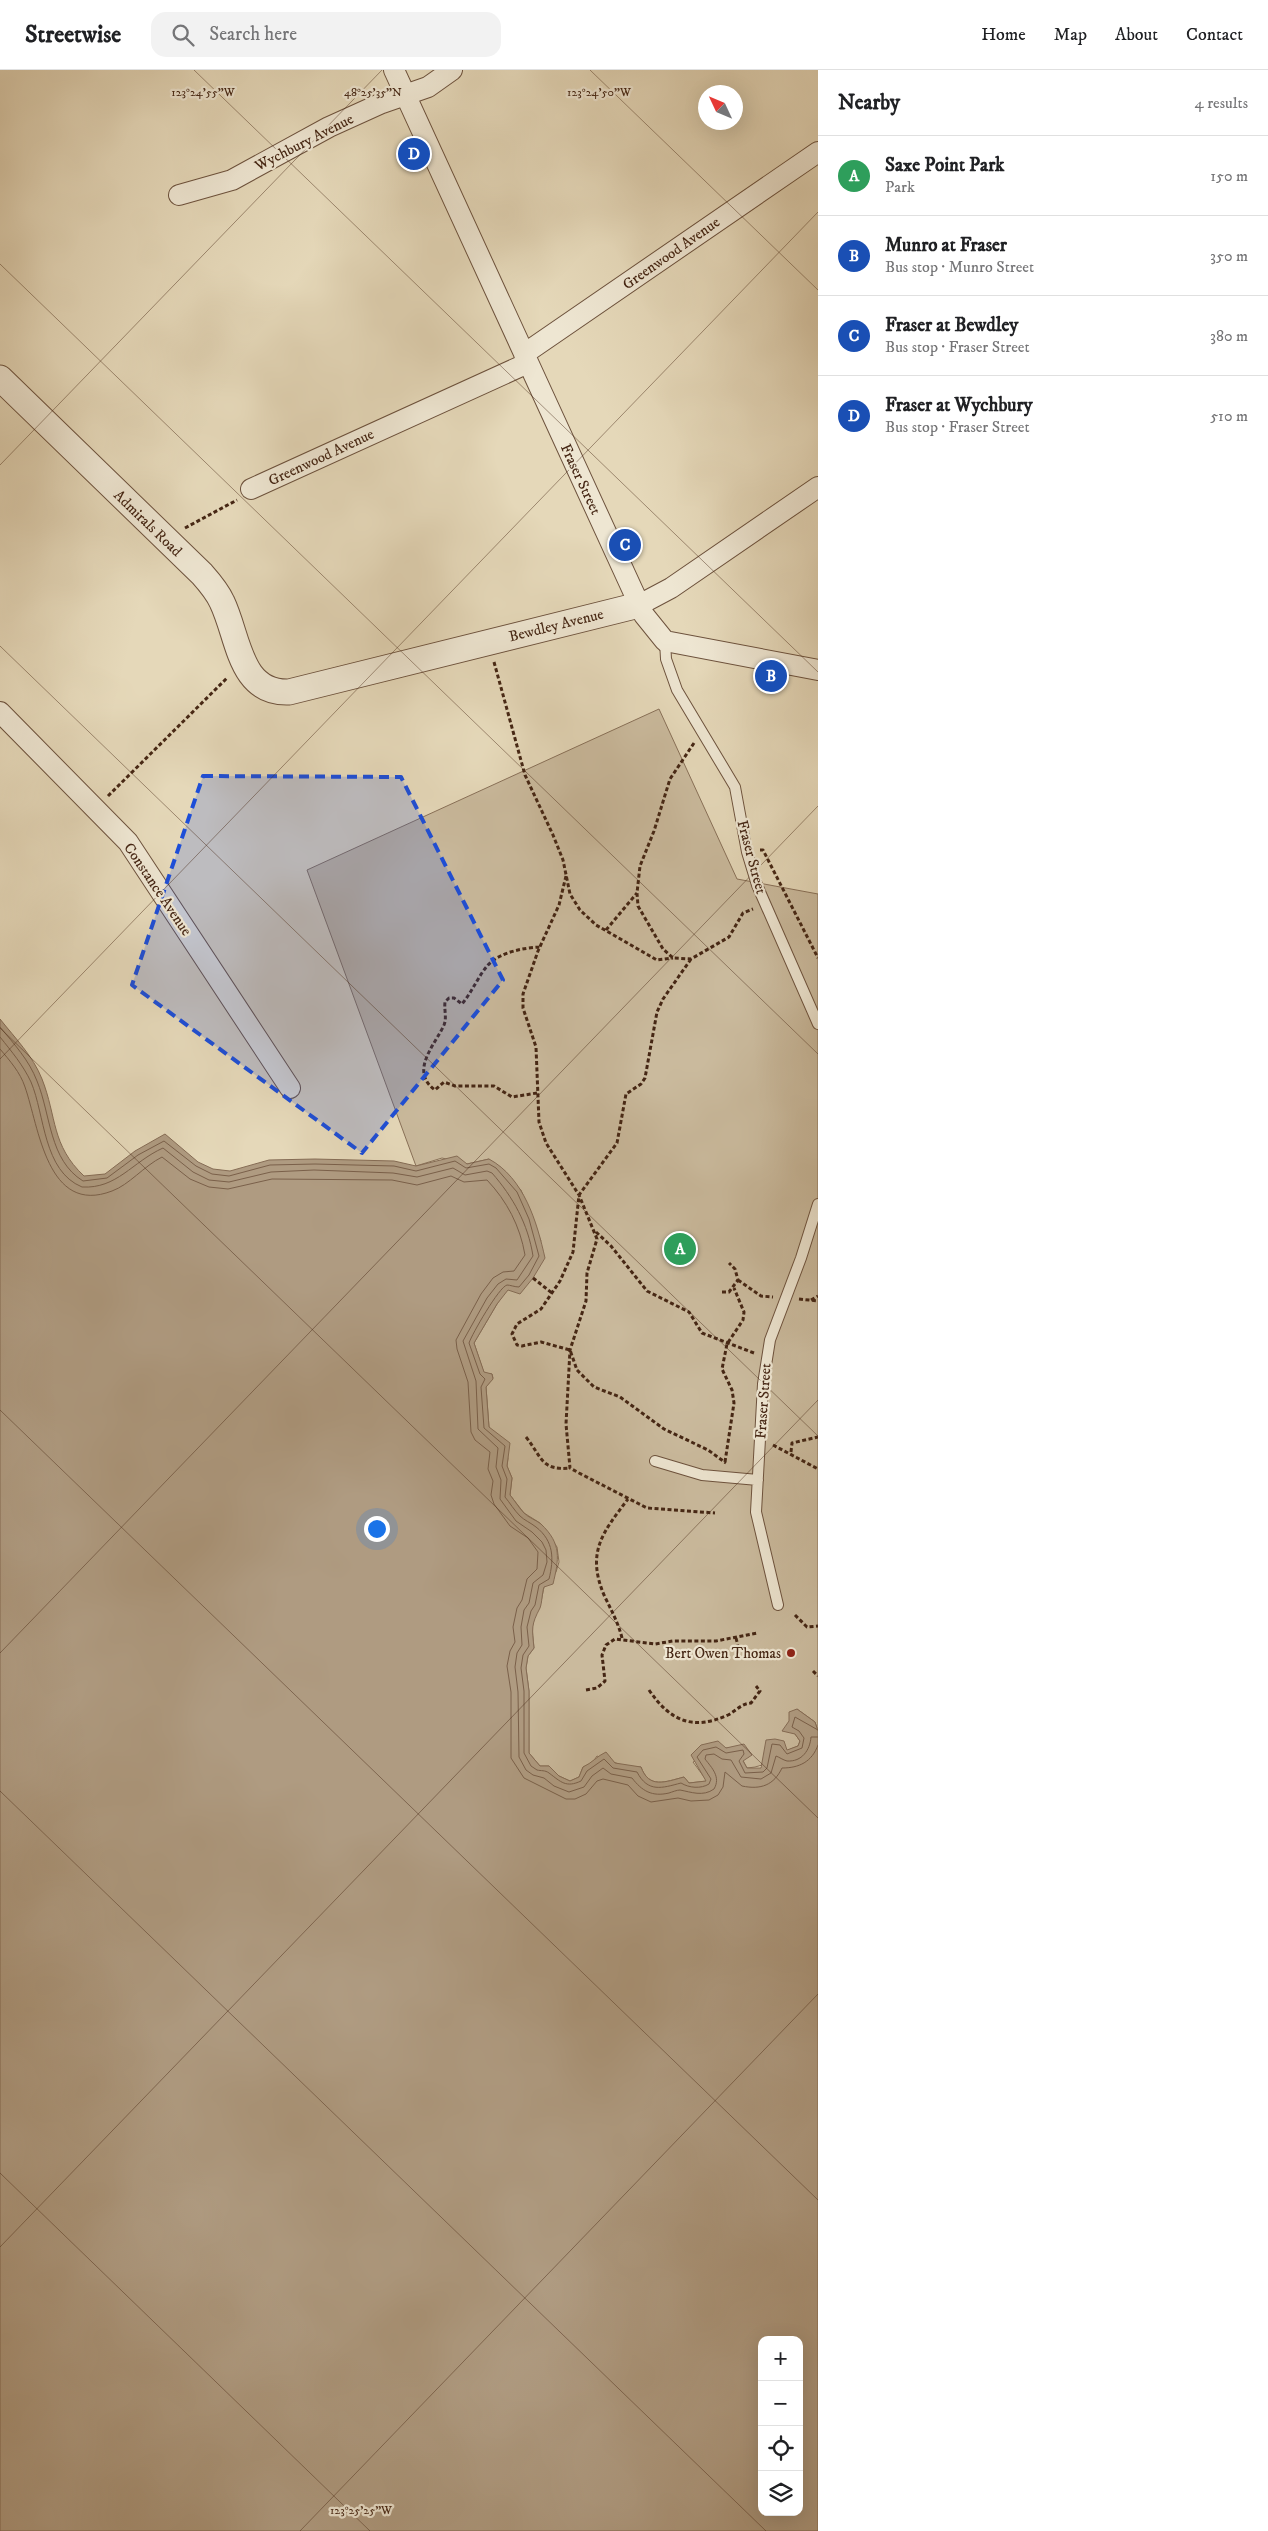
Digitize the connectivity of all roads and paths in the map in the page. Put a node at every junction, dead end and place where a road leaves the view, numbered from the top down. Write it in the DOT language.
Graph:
graph roads {
  1 [pos="394,70"];
  2 [pos="452,70"];
  3 [pos="405,94"];
  4 [pos="818,152"];
  5 [pos="179,194"];
  6 [pos="526,359"];
  7 [pos="0,378"];
  8 [pos="818,487"];
  9 [pos="251,489"];
  10 [pos="164,538"];
  11 [pos="639,605"];
  12 [pos="665,641"];
  13 [pos="488,642"];
  14 [pos="244,661"];
  15 [pos="818,670"];
  16 [pos="265,689"];
  17 [pos="0,712"];
  18 [pos="701,732"];
  19 [pos="95,809"];
  20 [pos="747,852"];
  21 [pos="566,876"];
  22 [pos="637,893"];
  23 [pos="765,905"];
  24 [pos="606,930"];
  25 [pos="540,948"];
  26 [pos="673,958"];
  27 [pos="818,958"];
  28 [pos="691,959"];
  29 [pos="818,1024"];
  30 [pos="290,1088"];
  31 [pos="537,1093"];
  32 [pos="579,1195"];
  33 [pos="818,1204"];
  34 [pos="596,1232"];
  35 [pos="729,1263"];
  36 [pos="533,1278"];
  37 [pos="738,1280"];
  38 [pos="734,1288"];
  39 [pos="722,1292"];
  40 [pos="552,1293"];
  41 [pos="818,1296"];
  42 [pos="785,1298"];
  43 [pos="811,1300"];
  44 [pos="727,1344"];
  45 [pos="570,1350"];
  46 [pos="766,1356"];
  47 [pos="526,1437"];
  48 [pos="818,1437"];
  49 [pos="759,1439"];
  50 [pos="791,1452"];
  51 [pos="655,1461"];
  52 [pos="725,1462"];
  53 [pos="731,1465"];
  54 [pos="570,1468"];
  55 [pos="818,1469"];
  56 [pos="758,1480"];
  57 [pos="628,1499"];
  58 [pos="715,1513"];
  59 [pos="778,1605"];
  60 [pos="795,1615"];
  61 [pos="818,1626"];
  62 [pos="757,1634"];
  63 [pos="622,1638"];
  64 [pos="736,1638"];
  65 [pos="739,1650"];
  66 [pos="813,1671"];
  67 [pos="818,1676"];
  68 [pos="756,1686"];
  69 [pos="586,1690"];
  70 [pos="649,1690"];
  1 -- 3 [label="street, Fraser Street"];
  2 -- 3 [label="street, Wychbury Avenue"];
  3 -- 5 [label="street, Wychbury Avenue"];
  3 -- 6 [label="street, Fraser Street"];
  4 -- 6 [label="street, Greenwood Avenue"];
  6 -- 9 [label="street, Greenwood Avenue"];
  6 -- 11 [label="street, Fraser Street"];
  7 -- 10 [label="street, Admirals Road"];
  8 -- 11 [label="street, Bewdley Avenue"];
  9 -- 10 [label="path"];
  10 -- 14 [label="street, Admirals Road"];
  11 -- 12 [label="street, Fraser Street"];
  11 -- 13 [label="street, Bewdley Avenue"];
  12 -- 15 [label="street"];
  12 -- 18 [label="lane, Fraser Street"];
  13 -- 16 [label="street, Bewdley Avenue"];
  13 -- 21 [label="path"];
  14 -- 16 [label="street, Admirals Road"];
  14 -- 19 [label="path"];
  17 -- 19 [label="street, Constance Avenue"];
  18 -- 20 [label="lane, Fraser Street"];
  18 -- 22 [label="path"];
  19 -- 30 [label="street, Constance Avenue"];
  20 -- 23 [label="lane, Fraser Street"];
  20 -- 27 [label="path"];
  21 -- 24 [label="path"];
  21 -- 25 [label="path"];
  22 -- 24 [label="path"];
  22 -- 26 [label="path"];
  23 -- 28 [label="path"];
  23 -- 29 [label="lane, Fraser Street"];
  24 -- 26 [label="path"];
  25 -- 31 [label="path"];
  25 -- 31 [label="path"];
  26 -- 28 [label="path"];
  28 -- 32 [label="path"];
  31 -- 32 [label="path"];
  32 -- 34 [label="path"];
  32 -- 40 [label="path"];
  33 -- 42 [label="lane, Fraser Street"];
  34 -- 44 [label="path"];
  34 -- 45 [label="path"];
  35 -- 37 [label="path"];
  36 -- 40 [label="path"];
  37 -- 38 [label="path"];
  37 -- 42 [label="path"];
  38 -- 39 [label="path"];
  38 -- 44 [label="path"];
  40 -- 45 [label="path"];
  41 -- 43 [label="path"];
  42 -- 46 [label="lane, Fraser Street"];
  44 -- 46 [label="path"];
  44 -- 52 [label="path"];
  45 -- 52 [label="path"];
  45 -- 54 [label="path"];
  46 -- 49 [label="lane, Fraser Street"];
  47 -- 54 [label="path"];
  48 -- 50 [label="path"];
  49 -- 50 [label="path"];
  49 -- 56 [label="lane, Fraser Street"];
  50 -- 55 [label="path"];
  51 -- 56 [label="lane"];
  52 -- 53 [label="path"];
  54 -- 57 [label="path"];
  56 -- 59 [label="lane, Fraser Street"];
  57 -- 58 [label="path"];
  57 -- 63 [label="path"];
  60 -- 61 [label="path"];
  62 -- 64 [label="path"];
  63 -- 64 [label="path"];
  63 -- 69 [label="path"];
  64 -- 65 [label="path"];
  66 -- 67 [label="path"];
  68 -- 70 [label="path"];
}
